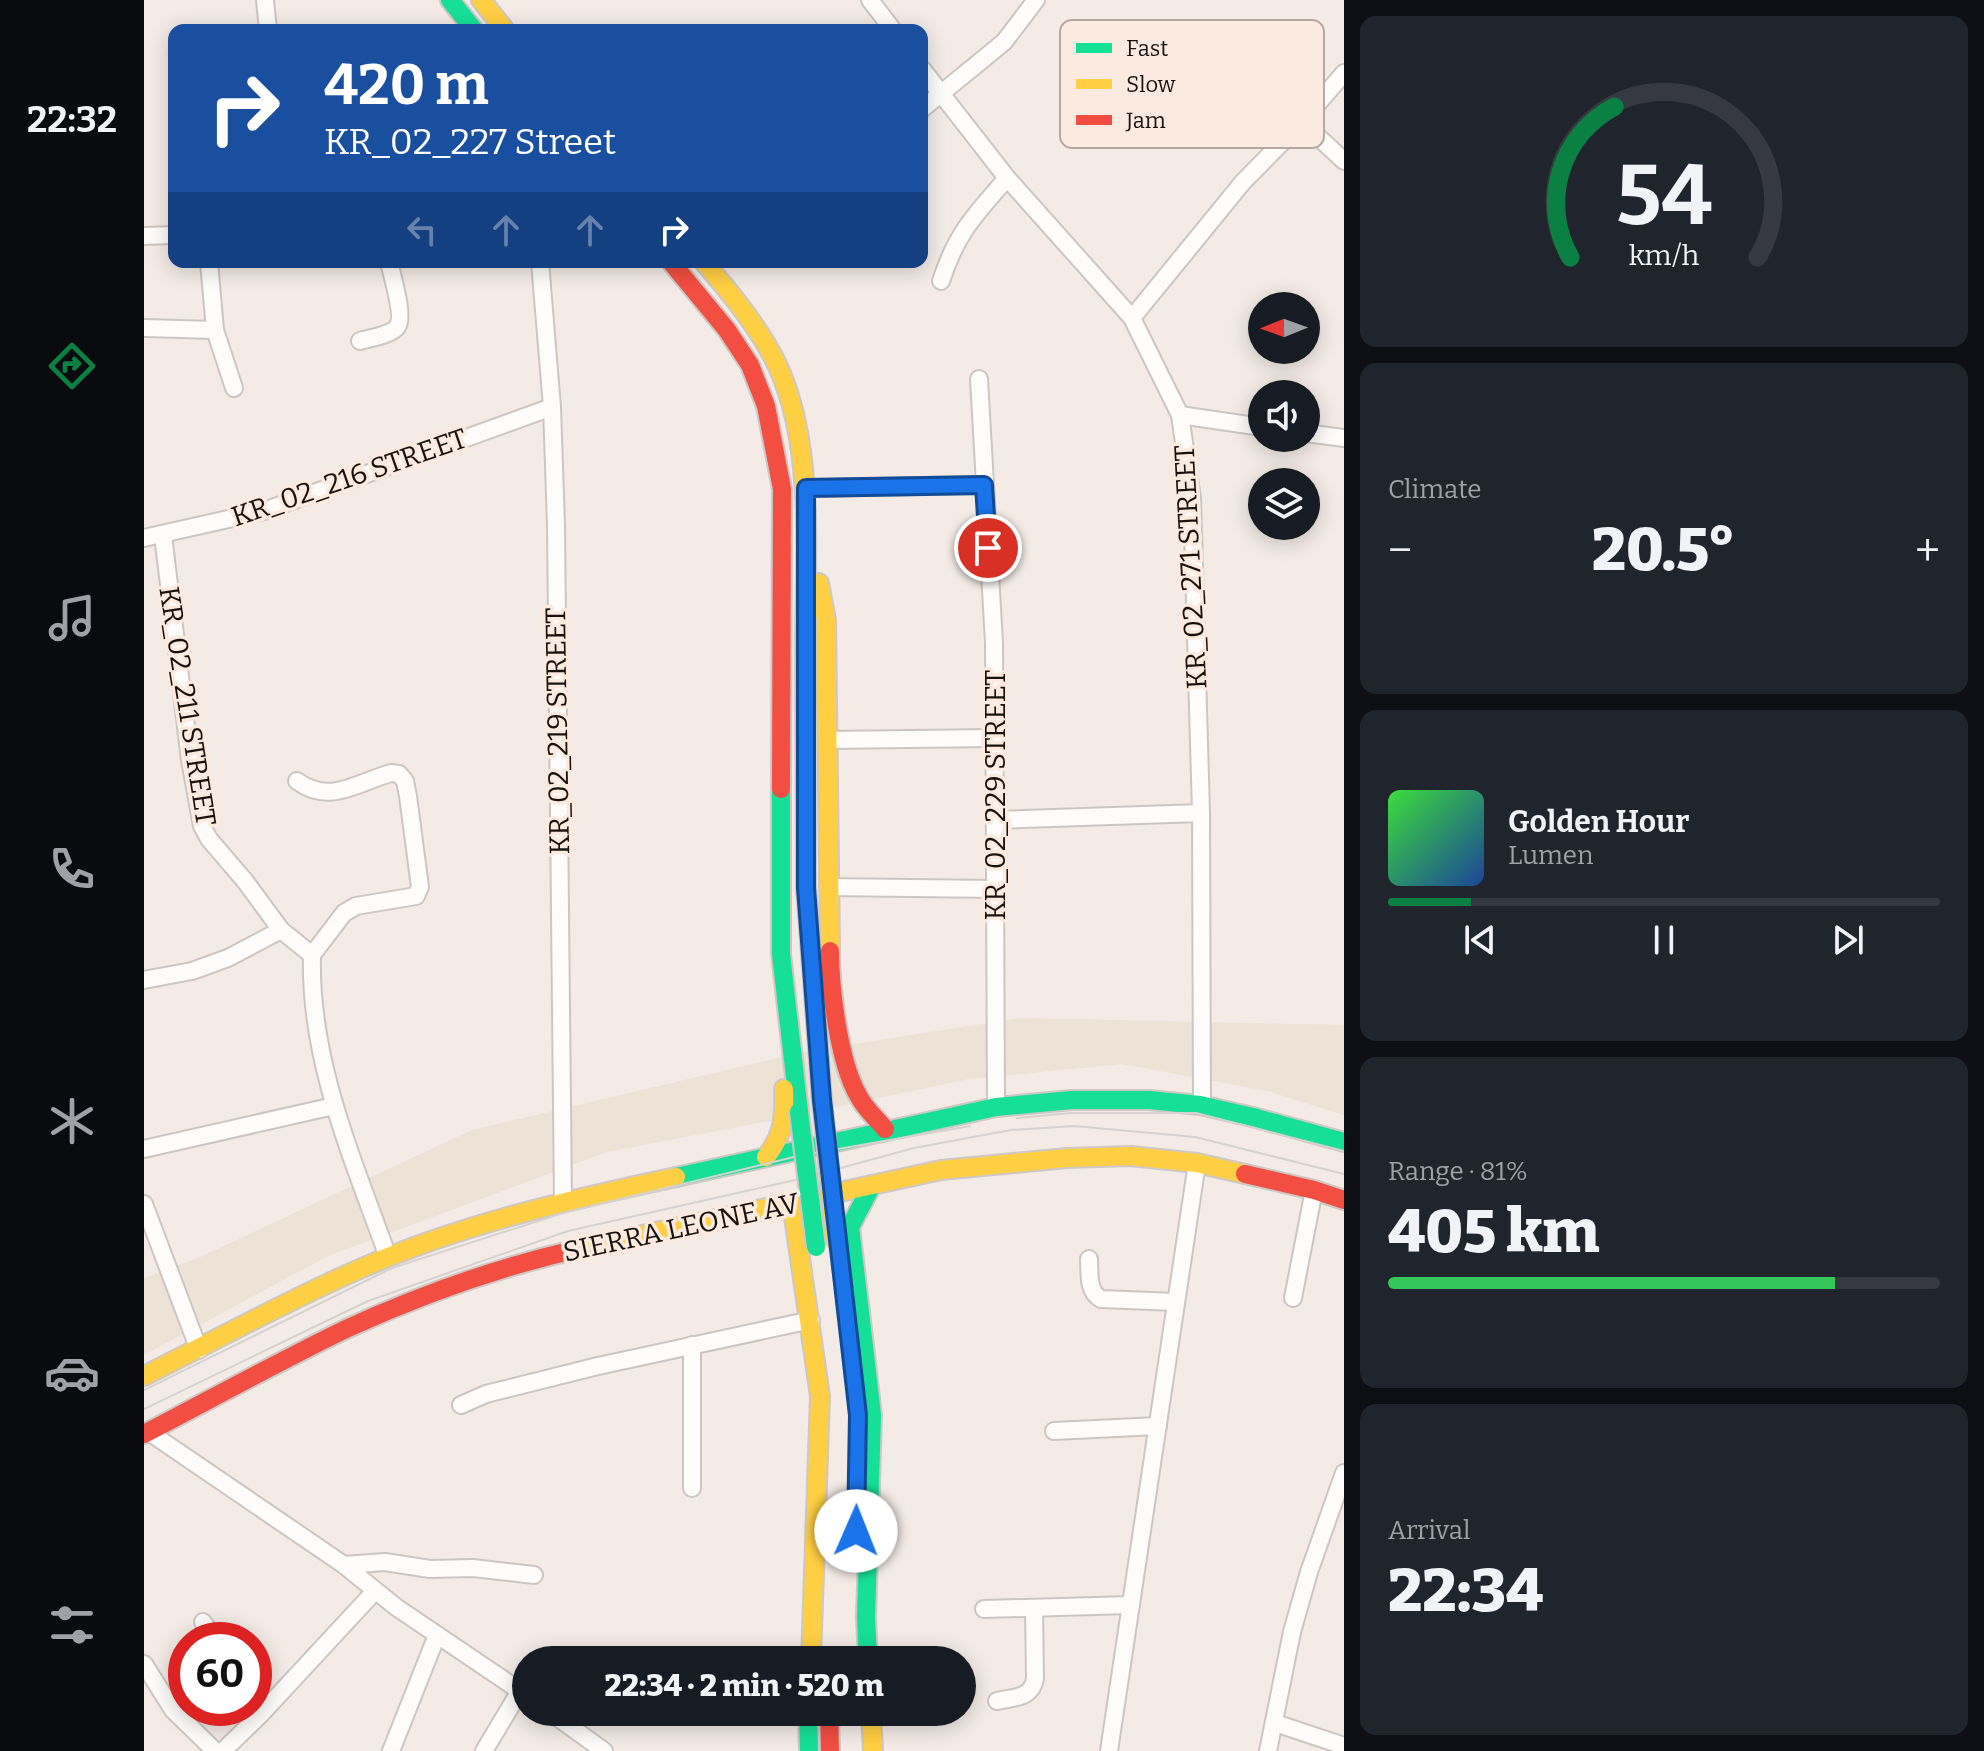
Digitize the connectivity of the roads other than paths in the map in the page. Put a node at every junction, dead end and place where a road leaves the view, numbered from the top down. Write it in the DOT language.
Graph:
graph roads {
  1 [pos="265,0"];
  2 [pos="450,0"];
  3 [pos="481,0"];
  4 [pos="870,0"];
  5 [pos="1036,0"];
  6 [pos="267,24"];
  7 [pos="469,24"];
  8 [pos="500,24"];
  9 [pos="888,24"];
  10 [pos="1344,73"];
  11 [pos="928,77"];
  12 [pos="941,94"];
  13 [pos="1324,96"];
  14 [pos="928,104"];
  15 [pos="1324,142"];
  16 [pos="1276,148"];
  17 [pos="1344,161"];
  18 [pos="1007,178"];
  19 [pos="168,235"];
  20 [pos="144,236"];
  21 [pos="210,268"];
  22 [pos="390,268"];
  23 [pos="540,268"];
  24 [pos="676,268"];
  25 [pos="709,268"];
  26 [pos="941,281"];
  27 [pos="1132,318"];
  28 [pos="144,328"];
  29 [pos="215,330"];
  30 [pos="360,341"];
  31 [pos="979,379"];
  32 [pos="234,388"];
  33 [pos="552,407"];
  34 [pos="1180,415"];
  35 [pos="1248,425"];
  36 [pos="1320,435"];
  37 [pos="1344,438"];
  38 [pos="984,485"];
  39 [pos="806,488"];
  40 [pos="163,535"];
  41 [pos="782,537"];
  42 [pos="144,538"];
  43 [pos="807,559"];
  44 [pos="995,738"];
  45 [pos="827,740"];
  46 [pos="297,781"];
  47 [pos="1201,813"];
  48 [pos="995,820"];
  49 [pos="828,887"];
  50 [pos="995,889"];
  51 [pos="281,930"];
  52 [pos="312,955"];
  53 [pos="144,980"];
  54 [pos="334,1106"];
  55 [pos="1202,1106"];
  56 [pos="996,1107"];
  57 [pos="885,1129"];
  58 [pos="1344,1142"];
  59 [pos="144,1149"];
  60 [pos="766,1157"];
  61 [pos="1197,1163"];
  62 [pos="872,1185"];
  63 [pos="1314,1190"];
  64 [pos="1344,1200"];
  65 [pos="563,1201"];
  66 [pos="792,1203"];
  67 [pos="144,1204"];
  68 [pos="388,1257"];
  69 [pos="1089,1259"];
  70 [pos="1293,1298"];
  71 [pos="1176,1302"];
  72 [pos="811,1320"];
  73 [pos="692,1345"];
  74 [pos="199,1350"];
  75 [pos="144,1376"];
  76 [pos="461,1405"];
  77 [pos="1158,1426"];
  78 [pos="1054,1431"];
  79 [pos="146,1433"];
  80 [pos="1344,1473"];
  81 [pos="692,1488"];
  82 [pos="344,1565"];
  83 [pos="534,1575"];
  84 [pos="375,1591"];
  85 [pos="1131,1605"];
  86 [pos="1034,1608"];
  87 [pos="984,1609"];
  88 [pos="437,1635"];
  89 [pos="811,1646"];
  90 [pos="829,1646"];
  91 [pos="854,1646"];
  92 [pos="867,1646"];
  93 [pos="144,1664"];
  94 [pos="512,1686"];
  95 [pos="272,1694"];
  96 [pos="997,1701"];
  97 [pos="512,1709"];
  98 [pos="1275,1723"];
  99 [pos="243,1726"];
  100 [pos="569,1726"];
  101 [pos="808,1726"];
  102 [pos="829,1726"];
  103 [pos="854,1726"];
  104 [pos="872,1726"];
  105 [pos="1344,1746"];
  106 [pos="215,1751"];
  107 [pos="223,1751"];
  108 [pos="391,1751"];
  109 [pos="484,1751"];
  110 [pos="604,1751"];
  111 [pos="809,1751"];
  112 [pos="830,1751"];
  113 [pos="855,1751"];
  114 [pos="873,1751"];
  115 [pos="1109,1751"];
  116 [pos="1268,1751"];
  1 -- 6 [label="street"];
  2 -- 7 [label="main road"];
  3 -- 8 [label="main road"];
  4 -- 9 [label="street"];
  5 -- 12 [label="street"];
  10 -- 13 [label="street"];
  11 -- 12 [label="street, KR_02_271 STREET"];
  12 -- 14 [label="street"];
  12 -- 18 [label="street, KR_02_271 STREET"];
  15 -- 17 [label="street"];
  16 -- 27 [label="street"];
  18 -- 26 [label="street"];
  18 -- 27 [label="street, KR_02_271 STREET"];
  19 -- 20 [label="street"];
  21 -- 29 [label="street"];
  22 -- 30 [label="street"];
  23 -- 33 [label="street, KR_02_219 STREET"];
  24 -- 41 [label="main road"];
  25 -- 39 [label="main road"];
  27 -- 34 [label="street, KR_02_271 STREET"];
  28 -- 29 [label="street"];
  29 -- 32 [label="street"];
  31 -- 38 [label="street, KR_02_229 STREET"];
  33 -- 40 [label="street, KR_02_216 STREET"];
  33 -- 65 [label="street, KR_02_219 STREET"];
  34 -- 35 [label="street"];
  34 -- 47 [label="street, KR_02_271 STREET"];
  36 -- 37 [label="street"];
  38 -- 39 [label="street"];
  38 -- 44 [label="street, KR_02_229 STREET"];
  39 -- 43 [label="main road"];
  40 -- 42 [label="street, KR_02_216 STREET"];
  40 -- 51 [label="street, KR_02_211 STREET"];
  41 -- 60 [label="main road"];
  41 -- 90 [label="main road, bridge"];
  43 -- 45 [label="main road"];
  43 -- 91 [label="main road, bridge"];
  44 -- 45 [label="street"];
  44 -- 48 [label="street, KR_02_229 STREET"];
  45 -- 49 [label="main road"];
  46 -- 52 [label="street"];
  47 -- 48 [label="street"];
  47 -- 55 [label="street, KR_02_271 STREET"];
  48 -- 50 [label="street, KR_02_229 STREET"];
  49 -- 50 [label="street"];
  49 -- 57 [label="main road"];
  50 -- 56 [label="street, KR_02_229 STREET"];
  51 -- 52 [label="street, KR_02_211 STREET"];
  51 -- 53 [label="street"];
  52 -- 54 [label="street"];
  54 -- 59 [label="street"];
  54 -- 68 [label="street"];
  55 -- 56 [label="main road, SIERRA LEONE AV"];
  55 -- 58 [label="main road, SIERRA LEONE AV"];
  56 -- 57 [label="main road, SIERRA LEONE AV"];
  57 -- 60 [label="main road, SIERRA LEONE AV"];
  60 -- 65 [label="main road, SIERRA LEONE AV"];
  61 -- 62 [label="main road, SIERRA LEONE AV"];
  61 -- 63 [label="main road, SIERRA LEONE AV"];
  61 -- 71 [label="street"];
  62 -- 66 [label="main road, SIERRA LEONE AV"];
  62 -- 92 [label="main road"];
  63 -- 64 [label="main road, SIERRA LEONE AV"];
  63 -- 70 [label="street"];
  65 -- 68 [label="main road, SIERRA LEONE AV"];
  66 -- 72 [label="main road"];
  66 -- 79 [label="main road, SIERRA LEONE AV"];
  67 -- 74 [label="street"];
  68 -- 74 [label="main road, SIERRA LEONE AV"];
  69 -- 71 [label="street"];
  71 -- 77 [label="street"];
  72 -- 73 [label="street"];
  72 -- 89 [label="main road"];
  73 -- 76 [label="street"];
  73 -- 81 [label="street"];
  74 -- 75 [label="main road, SIERRA LEONE AV"];
  77 -- 78 [label="street"];
  77 -- 85 [label="street"];
  79 -- 82 [label="street"];
  80 -- 98 [label="street"];
  82 -- 83 [label="street"];
  82 -- 84 [label="street"];
  84 -- 88 [label="street"];
  84 -- 95 [label="street"];
  85 -- 86 [label="street"];
  85 -- 115 [label="street"];
  86 -- 87 [label="street"];
  86 -- 96 [label="street"];
  88 -- 94 [label="street"];
  88 -- 108 [label="street"];
  93 -- 106 [label="street"];
  97 -- 109 [label="street"];
  98 -- 105 [label="street"];
  98 -- 116 [label="street"];
  99 -- 107 [label="street"];
  100 -- 110 [label="street"];
  101 -- 111 [label="main road"];
  102 -- 112 [label="main road"];
  103 -- 113 [label="main road"];
  104 -- 114 [label="main road"];
}
